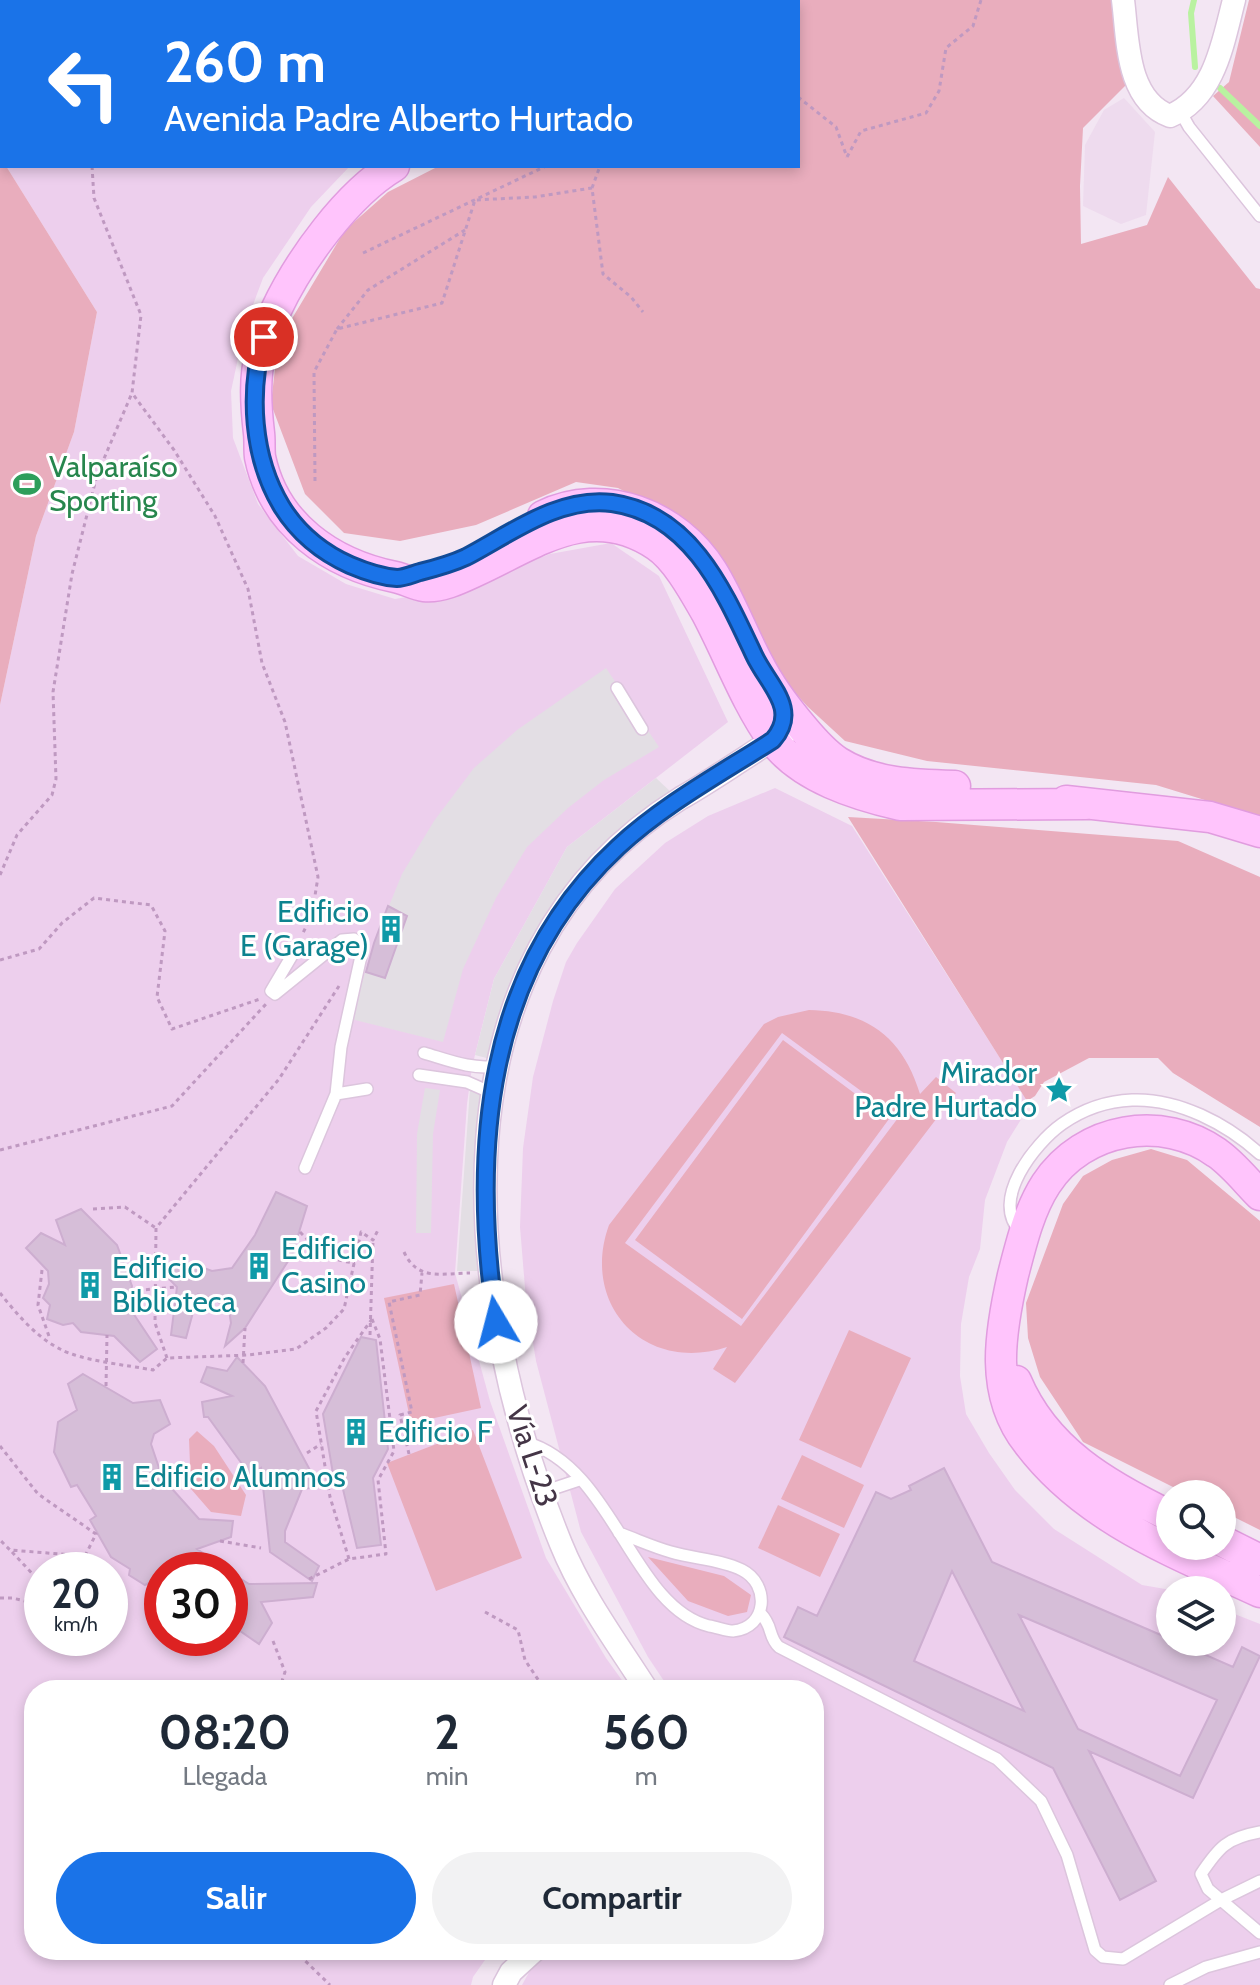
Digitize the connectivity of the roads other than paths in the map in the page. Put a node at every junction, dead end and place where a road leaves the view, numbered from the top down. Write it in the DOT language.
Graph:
graph roads {
  1 [pos="1234,0"];
  2 [pos="1125,2"];
  3 [pos="1180,111"];
  4 [pos="391,168"];
  5 [pos="1260,216"];
  6 [pos="398,578"];
  7 [pos="617,688"];
  8 [pos="785,707"];
  9 [pos="642,729"];
  10 [pos="773,740"];
  11 [pos="815,743"];
  12 [pos="1086,804"];
  13 [pos="1260,832"];
  14 [pos="297,947"];
  15 [pos="424,1053"];
  16 [pos="497,1066"];
  17 [pos="419,1075"];
  18 [pos="367,1089"];
  19 [pos="492,1093"];
  20 [pos="336,1094"];
  21 [pos="1260,1154"];
  22 [pos="305,1168"];
  23 [pos="1260,1195"];
  24 [pos="1024,1235"];
  25 [pos="1002,1335"];
  26 [pos="525,1442"];
  27 [pos="579,1480"];
  28 [pos="543,1492"];
  29 [pos="1156,1509"];
  30 [pos="619,1533"];
  31 [pos="1236,1548"];
  32 [pos="1260,1560"];
  33 [pos="1260,1592"];
  34 [pos="761,1614"];
  35 [pos="641,1680"];
  36 [pos="1260,1832"];
  37 [pos="1260,1881"];
  38 [pos="1221,1900"];
  39 [pos="1260,1933"];
  40 [pos="1260,1952"];
  41 [pos="524,1960"];
  42 [pos="504,1985"];
  43 [pos="1170,1985"];
  1 -- 3 [label="street"];
  2 -- 3 [label="street"];
  3 -- 5 [label="lane"];
  4 -- 6 [label="main road"];
  6 -- 8 [label="main road"];
  6 -- 10 [label="main road"];
  7 -- 9 [label="lane"];
  8 -- 10 [label="street"];
  8 -- 11 [label="main road"];
  10 -- 11 [label="street"];
  10 -- 12 [label="main road"];
  10 -- 16 [label="street, Vía L-23"];
  11 -- 12 [label="main road"];
  12 -- 13 [label="main road"];
  14 -- 20 [label="lane"];
  15 -- 16 [label="lane"];
  16 -- 19 [label="street, Vía L-23"];
  17 -- 19 [label="lane"];
  18 -- 20 [label="lane"];
  19 -- 26 [label="street, Vía L-23"];
  20 -- 22 [label="lane"];
  21 -- 24 [label="lane"];
  23 -- 24 [label="main road"];
  24 -- 25 [label="main road"];
  25 -- 29 [label="main road"];
  25 -- 33 [label="main road"];
  26 -- 27 [label="lane"];
  26 -- 28 [label="street, Vía L-23"];
  27 -- 28 [label="lane"];
  27 -- 30 [label="lane"];
  28 -- 35 [label="street, Vía L-23"];
  30 -- 34 [label="lane"];
  30 -- 34 [label="lane"];
  31 -- 32 [label="main road"];
  34 -- 38 [label="lane"];
  36 -- 38 [label="lane"];
  37 -- 38 [label="lane"];
  38 -- 39 [label="lane"];
  40 -- 43 [label="lane"];
  41 -- 42 [label="street"];
}
